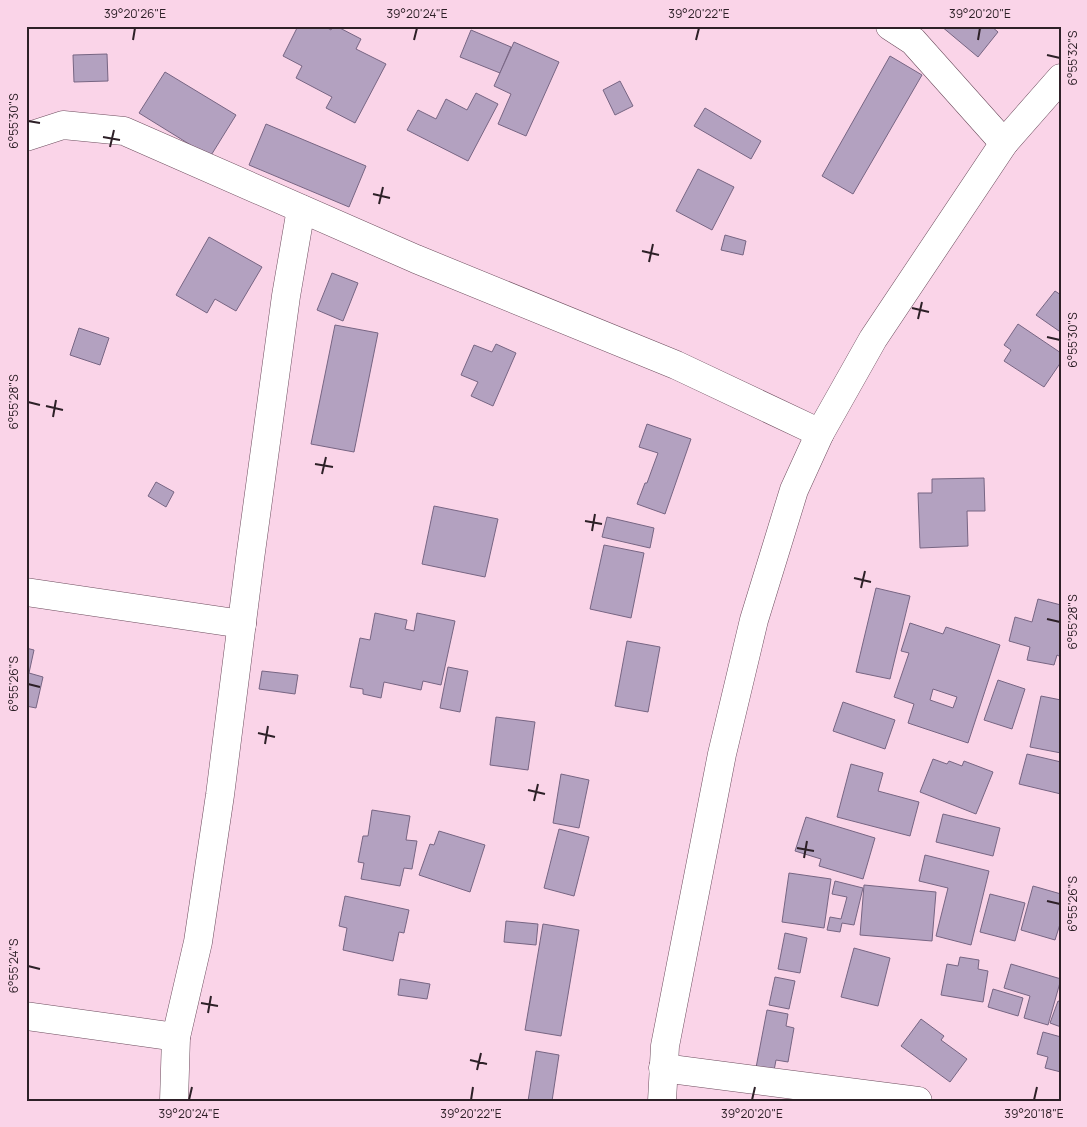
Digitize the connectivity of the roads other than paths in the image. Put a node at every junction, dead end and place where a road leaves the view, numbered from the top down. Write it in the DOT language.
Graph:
graph roads {
  1 [pos="890,26"];
  2 [pos="1061,78"];
  3 [pos="26,137"];
  4 [pos="1004,143"];
  5 [pos="301,209"];
  6 [pos="820,433"];
  7 [pos="26,592"];
  8 [pos="242,624"];
  9 [pos="26,1016"];
  10 [pos="176,1037"];
  11 [pos="663,1068"];
  12 [pos="174,1101"];
  13 [pos="662,1101"];
  14 [pos="918,1101"];
  1 -- 4 [label="street"];
  2 -- 4 [label="street"];
  3 -- 5 [label="street"];
  4 -- 6 [label="street"];
  5 -- 6 [label="street"];
  5 -- 8 [label="street"];
  6 -- 11 [label="street"];
  7 -- 8 [label="street"];
  8 -- 10 [label="street"];
  9 -- 10 [label="street"];
  10 -- 12 [label="street"];
  11 -- 13 [label="street"];
  11 -- 14 [label="street"];
}
